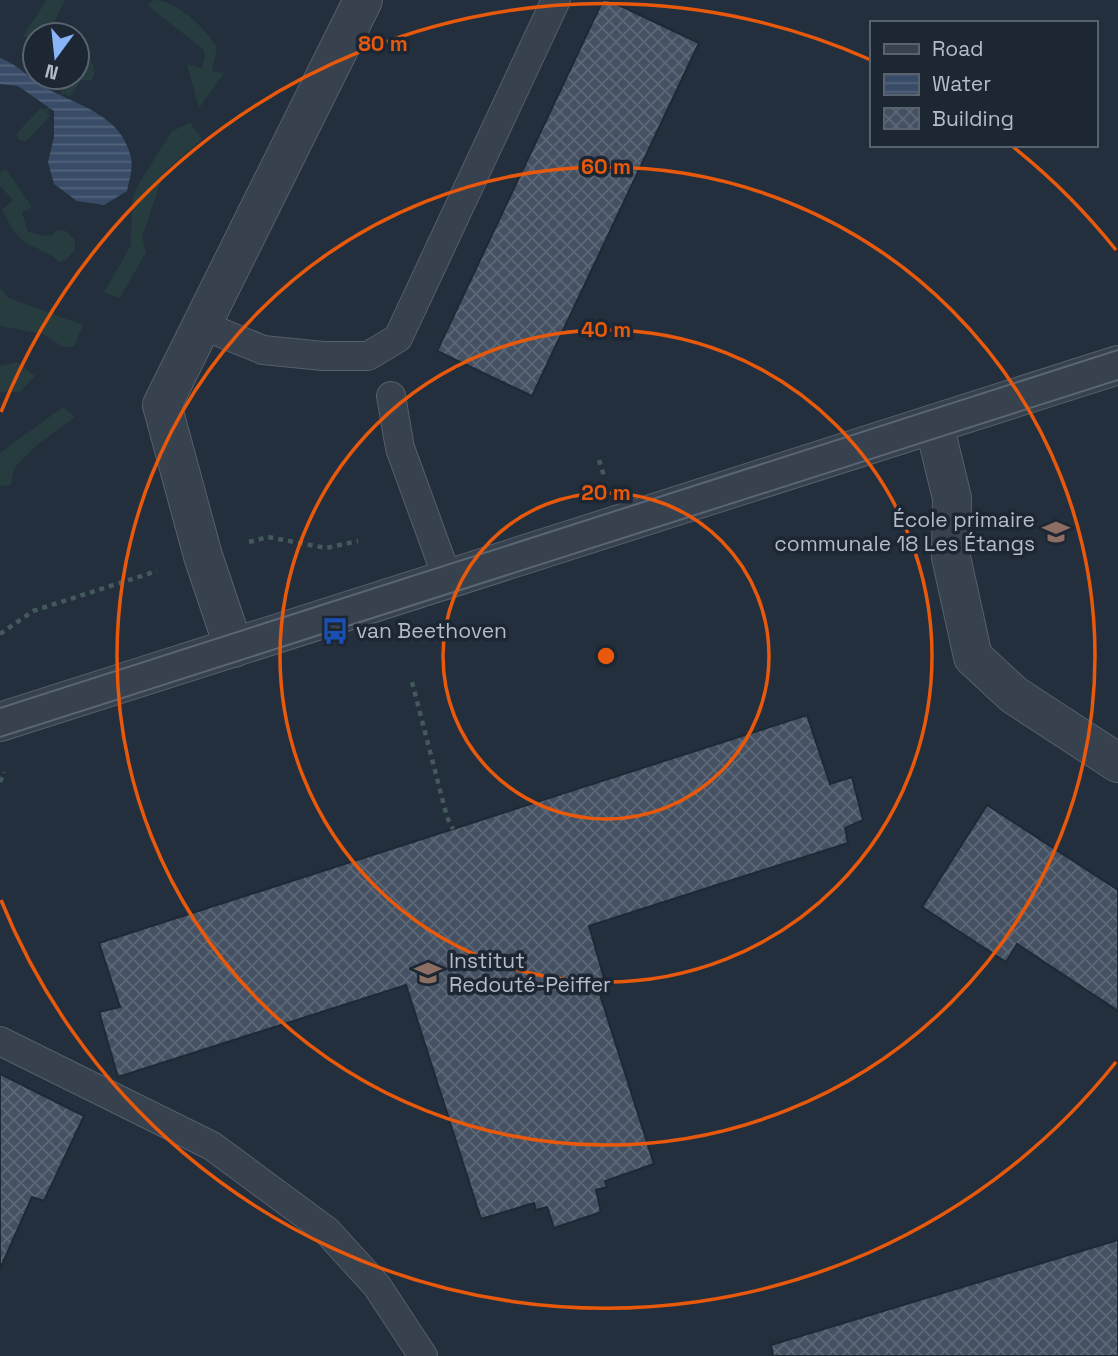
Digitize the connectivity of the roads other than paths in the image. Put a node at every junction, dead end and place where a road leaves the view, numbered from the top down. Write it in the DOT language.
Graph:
graph roads {
  1 [pos="363,0"];
  2 [pos="556,0"];
  3 [pos="202,325"];
  4 [pos="1118,365"];
  5 [pos="391,396"];
  6 [pos="934,424"];
  7 [pos="448,580"];
  8 [pos="234,648"];
  9 [pos="0,722"];
  10 [pos="1118,763"];
  11 [pos="0,1041"];
  12 [pos="423,1356"];
  1 -- 3 [label="street"];
  2 -- 3 [label="lane"];
  3 -- 8 [label="street"];
  4 -- 6 [label="street"];
  5 -- 7 [label="lane"];
  6 -- 7 [label="street"];
  6 -- 10 [label="street"];
  7 -- 8 [label="street"];
  8 -- 9 [label="street"];
  11 -- 12 [label="lane"];
}
